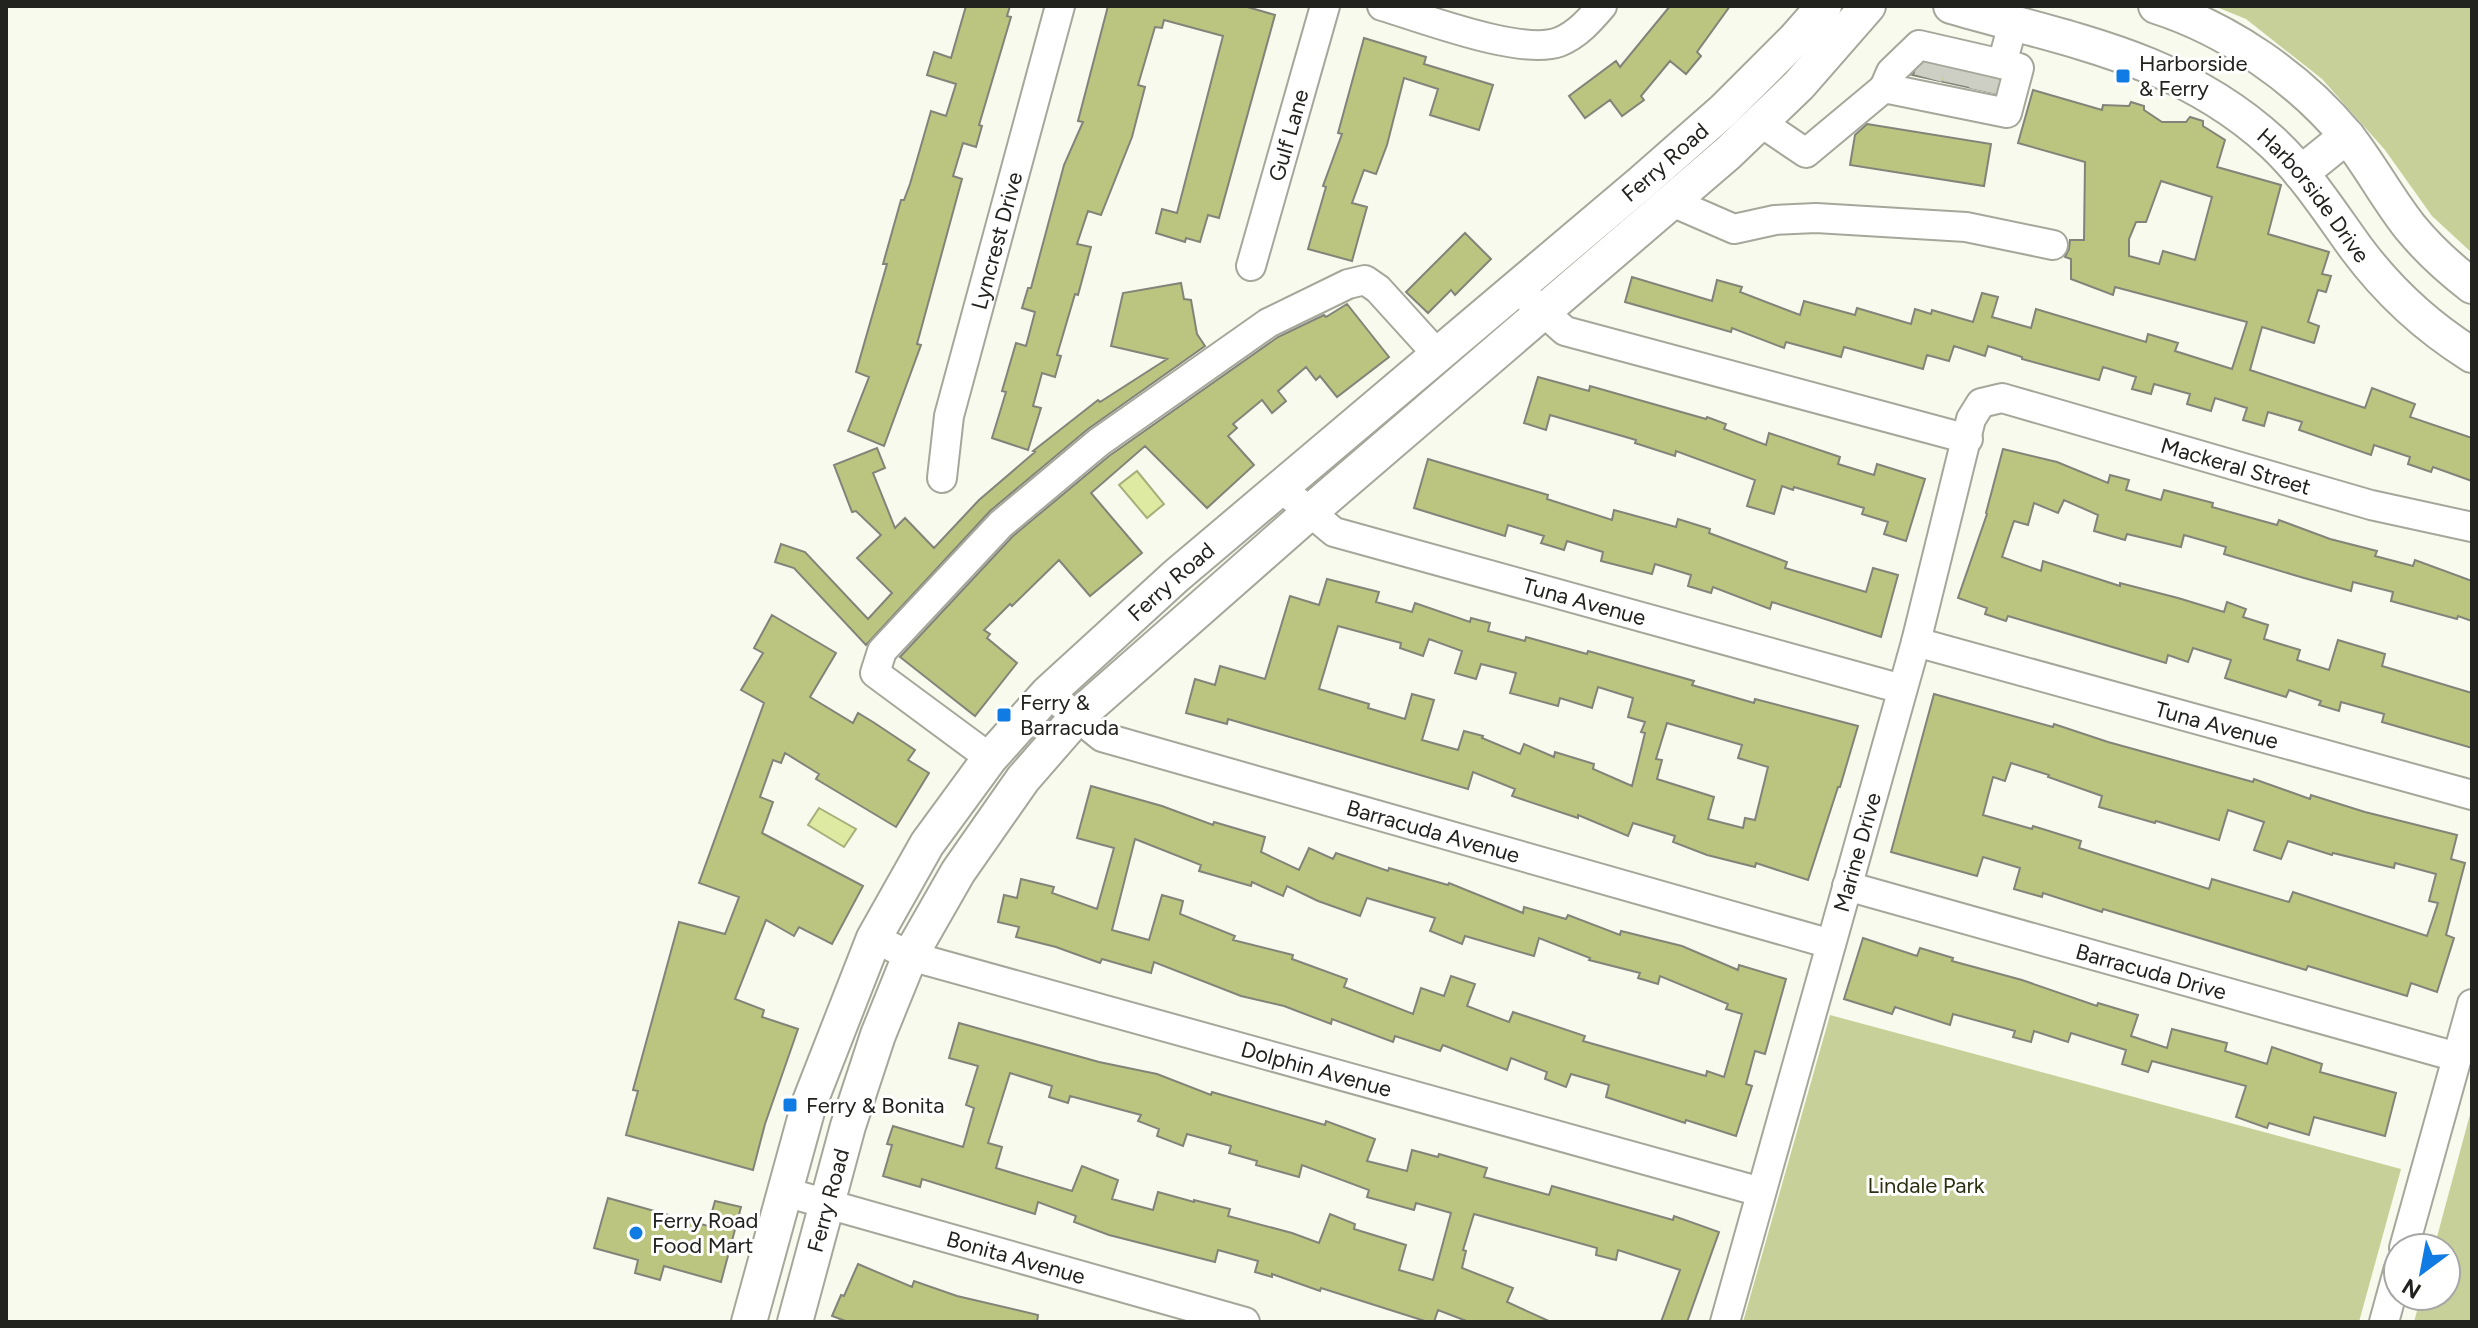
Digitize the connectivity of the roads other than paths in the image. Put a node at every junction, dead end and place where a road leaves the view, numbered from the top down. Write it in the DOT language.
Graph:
graph roads {
  1 [pos="1060,6"];
  2 [pos="1325,6"];
  3 [pos="1382,6"];
  4 [pos="1602,6"];
  5 [pos="1824,6"];
  6 [pos="1868,6"];
  7 [pos="1951,6"];
  8 [pos="2156,6"];
  9 [pos="2013,24"];
  10 [pos="1961,75"];
  11 [pos="1884,88"];
  12 [pos="1760,122"];
  13 [pos="2347,136"];
  14 [pos="2301,173"];
  15 [pos="1672,202"];
  16 [pos="2053,245"];
  17 [pos="1251,266"];
  18 [pos="2472,286"];
  19 [pos="1516,288"];
  20 [pos="1544,313"];
  21 [pos="1437,354"];
  22 [pos="2472,355"];
  23 [pos="2002,398"];
  24 [pos="1968,439"];
  25 [pos="942,478"];
  26 [pos="1280,487"];
  27 [pos="1310,512"];
  28 [pos="2472,527"];
  29 [pos="1916,642"];
  30 [pos="1902,689"];
  31 [pos="1048,693"];
  32 [pos="1077,717"];
  33 [pos="990,758"];
  34 [pos="2472,795"];
  35 [pos="1847,886"];
  36 [pos="874,938"];
  37 [pos="1831,944"];
  38 [pos="910,956"];
  39 [pos="2470,1016"];
  40 [pos="2457,1057"];
  41 [pos="785,1192"];
  42 [pos="1761,1192"];
  43 [pos="827,1204"];
  44 [pos="2408,1232"];
  45 [pos="749,1322"];
  46 [pos="795,1322"];
  47 [pos="1245,1322"];
  48 [pos="1725,1322"];
  1 -- 25 [label="street, Lyncrest Drive"];
  2 -- 17 [label="street, Gulf Lane"];
  3 -- 4 [label="street"];
  5 -- 19 [label="main road, Ferry Road"];
  6 -- 12 [label="main road, Ferry Road"];
  7 -- 9 [label="main road, Harborside Drive"];
  8 -- 13 [label="main road"];
  9 -- 10 [label="street"];
  9 -- 14 [label="main road, Harborside Drive"];
  10 -- 11 [label="street"];
  10 -- 11 [label="street"];
  11 -- 12 [label="street"];
  12 -- 15 [label="main road, Ferry Road"];
  13 -- 14 [label="main road"];
  13 -- 18 [label="main road"];
  14 -- 22 [label="main road, Harborside Drive"];
  15 -- 16 [label="street"];
  15 -- 20 [label="main road, Ferry Road"];
  19 -- 20 [label="street"];
  19 -- 21 [label="main road, Ferry Road"];
  20 -- 24 [label="street"];
  20 -- 27 [label="main road, Ferry Road"];
  21 -- 26 [label="main road, Ferry Road"];
  21 -- 33 [label="street"];
  23 -- 24 [label="street, Marine Drive"];
  23 -- 28 [label="street, Mackeral Street"];
  24 -- 29 [label="street, Marine Drive"];
  26 -- 27 [label="street, Tuna Avenue"];
  26 -- 31 [label="main road, Ferry Road"];
  27 -- 30 [label="street, Tuna Avenue"];
  27 -- 32 [label="main road, Ferry Road"];
  29 -- 30 [label="street, Marine Drive"];
  29 -- 34 [label="street, Tuna Avenue"];
  30 -- 35 [label="street, Marine Drive"];
  31 -- 32 [label="street, Barracuda Avenue"];
  31 -- 33 [label="main road, Ferry Road"];
  32 -- 37 [label="street, Barracuda Avenue"];
  32 -- 38 [label="main road, Ferry Road"];
  33 -- 36 [label="main road, Ferry Road"];
  35 -- 37 [label="street, Marine Drive"];
  35 -- 40 [label="street, Barracuda Drive"];
  36 -- 38 [label="street, Dolphin Avenue"];
  36 -- 41 [label="main road, Ferry Road"];
  37 -- 42 [label="street, Marine Drive"];
  38 -- 42 [label="street, Dolphin Avenue"];
  38 -- 43 [label="main road, Ferry Road"];
  39 -- 40 [label="street"];
  40 -- 44 [label="street"];
  41 -- 43 [label="street, Bonita Avenue"];
  41 -- 45 [label="main road, Ferry Road"];
  42 -- 48 [label="street, Marine Drive"];
  43 -- 46 [label="main road, Ferry Road"];
  43 -- 47 [label="street, Bonita Avenue"];
}
